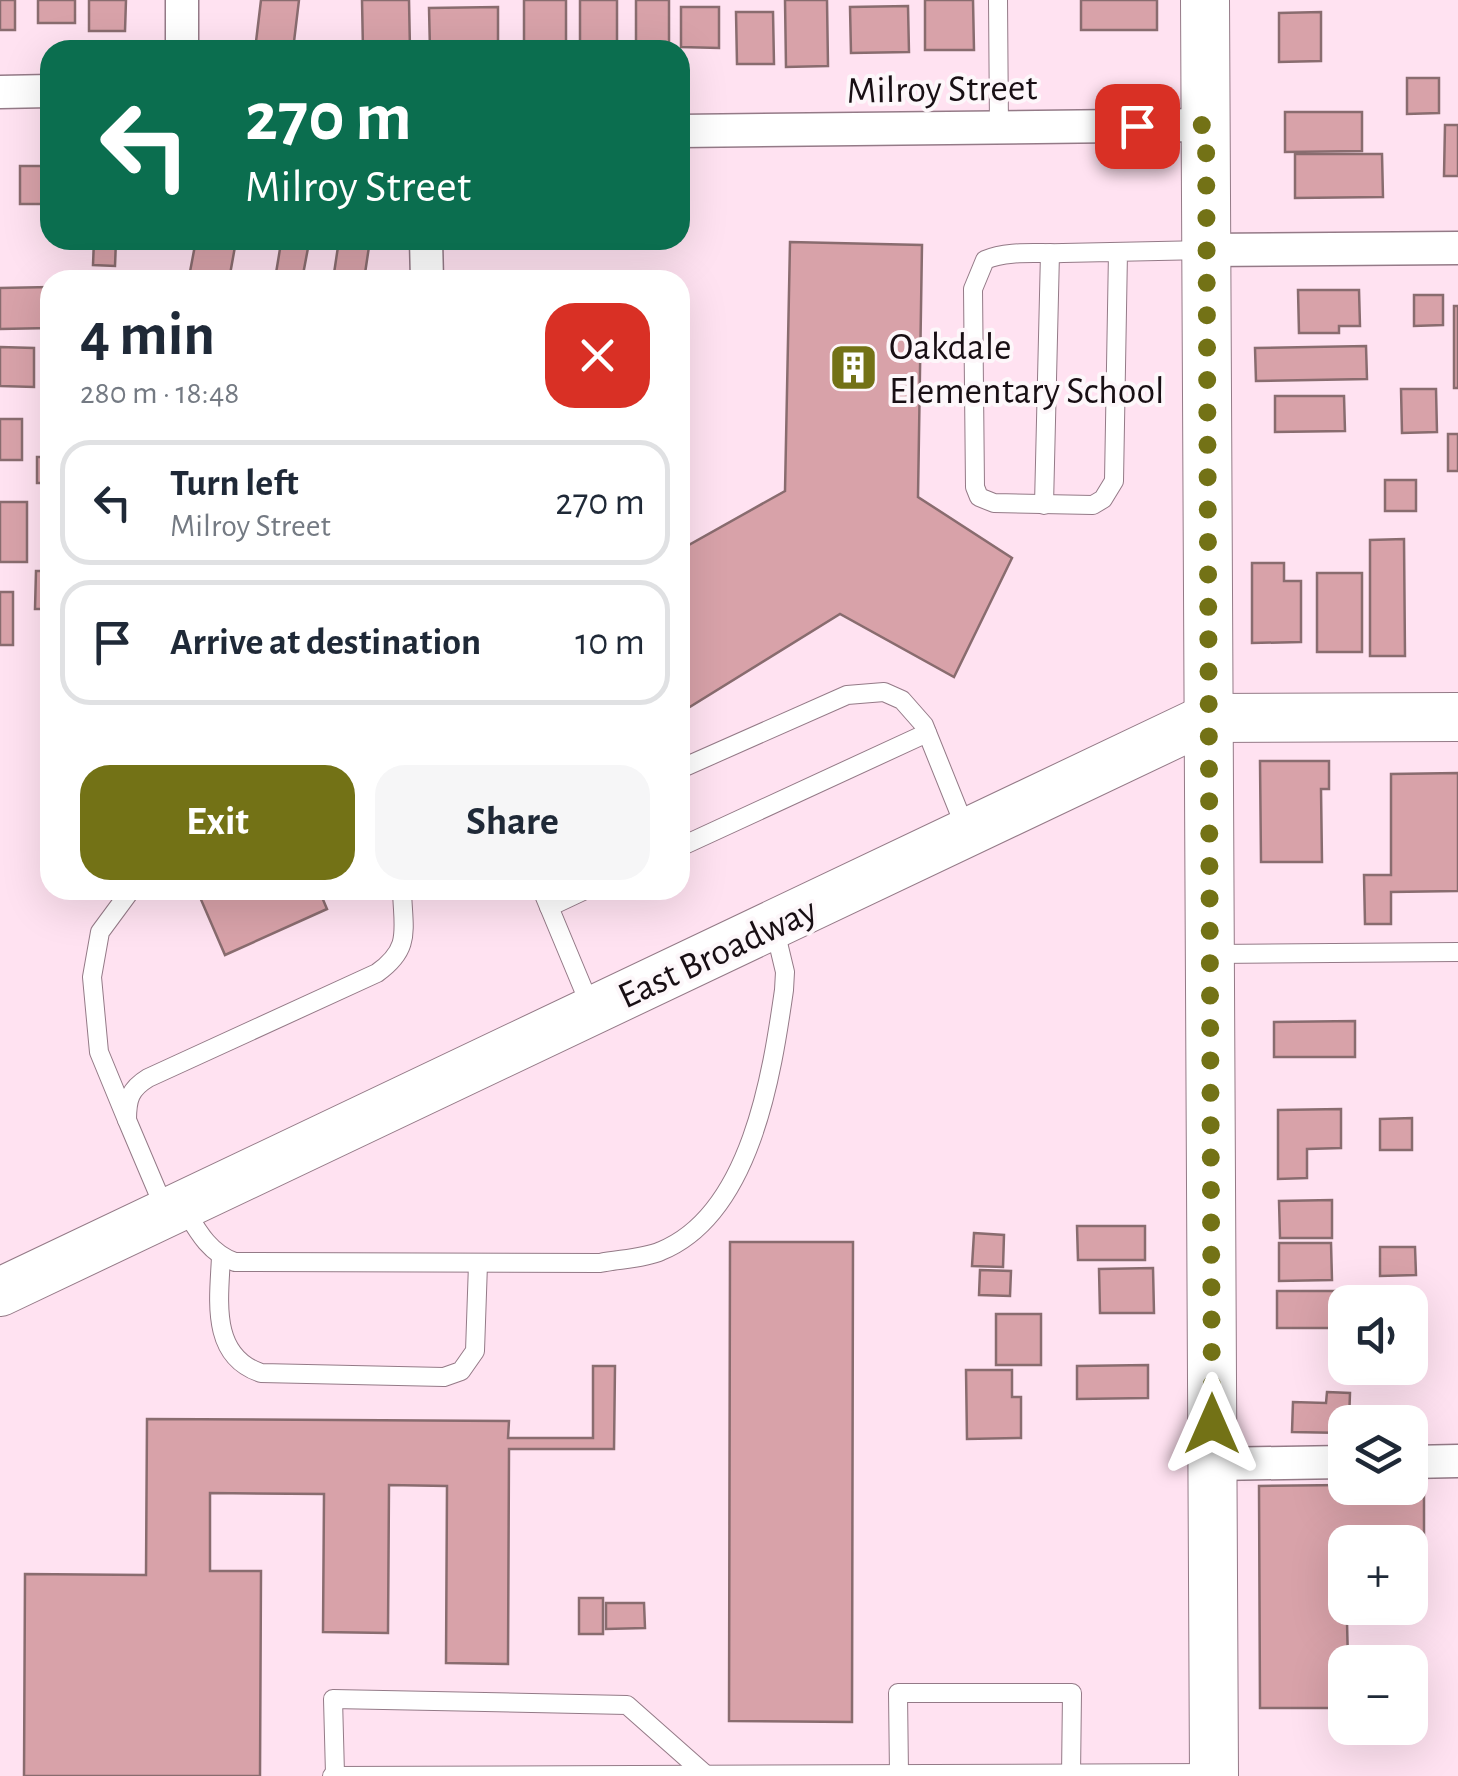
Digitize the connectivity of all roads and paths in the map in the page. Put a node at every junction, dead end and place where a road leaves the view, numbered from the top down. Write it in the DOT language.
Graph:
graph roads {
  1 [pos="182,0"];
  2 [pos="998,0"];
  3 [pos="1205,0"];
  4 [pos="182,40"];
  5 [pos="40,90"];
  6 [pos="0,92"];
  7 [pos="1206,125"];
  8 [pos="999,127"];
  9 [pos="690,131"];
  10 [pos="1458,248"];
  11 [pos="1206,250"];
  12 [pos="1118,252"];
  13 [pos="1050,254"];
  14 [pos="1044,504"];
  15 [pos="1458,717"];
  16 [pos="1208,718"];
  17 [pos="928,734"];
  18 [pos="690,765"];
  19 [pos="968,832"];
  20 [pos="690,842"];
  21 [pos="124,900"];
  22 [pos="402,900"];
  23 [pos="547,900"];
  24 [pos="774,925"];
  25 [pos="1458,952"];
  26 [pos="1210,954"];
  27 [pos="592,1011"];
  28 [pos="126,1120"];
  29 [pos="174,1208"];
  30 [pos="220,1257"];
  31 [pos="478,1264"];
  32 [pos="0,1292"];
  33 [pos="1458,1461"];
  34 [pos="1328,1462"];
  35 [pos="1428,1462"];
  36 [pos="1213,1464"];
  37 [pos="704,1774"];
  38 [pos="899,1774"];
  39 [pos="334,1775"];
  40 [pos="1214,1775"];
  41 [pos="1071,1776"];
  1 -- 4 [label="street"];
  2 -- 8 [label="lane"];
  3 -- 7 [label="street"];
  5 -- 6 [label="street"];
  7 -- 8 [label="street, Milroy Street"];
  7 -- 11 [label="street"];
  8 -- 9 [label="street, Milroy Street"];
  10 -- 11 [label="street"];
  11 -- 12 [label="lane"];
  11 -- 16 [label="street"];
  12 -- 13 [label="lane"];
  12 -- 14 [label="lane"];
  13 -- 14 [label="lane"];
  13 -- 14 [label="lane"];
  15 -- 16 [label="street, East Broadway"];
  16 -- 19 [label="street, East Broadway"];
  16 -- 26 [label="street"];
  17 -- 18 [label="lane"];
  17 -- 19 [label="lane"];
  17 -- 20 [label="lane"];
  19 -- 24 [label="street, East Broadway"];
  21 -- 28 [label="lane"];
  22 -- 28 [label="lane"];
  23 -- 27 [label="lane"];
  24 -- 27 [label="street, East Broadway"];
  24 -- 31 [label="lane"];
  25 -- 26 [label="lane"];
  26 -- 36 [label="street"];
  27 -- 29 [label="street, East Broadway"];
  28 -- 29 [label="lane"];
  29 -- 30 [label="lane"];
  29 -- 32 [label="street, East Broadway"];
  30 -- 31 [label="lane"];
  30 -- 31 [label="lane"];
  33 -- 35 [label="street"];
  34 -- 36 [label="street"];
  36 -- 40 [label="street"];
  37 -- 38 [label="lane"];
  37 -- 39 [label="lane"];
  37 -- 39 [label="lane"];
  38 -- 41 [label="lane"];
  38 -- 41 [label="lane"];
  40 -- 41 [label="lane"];
}
